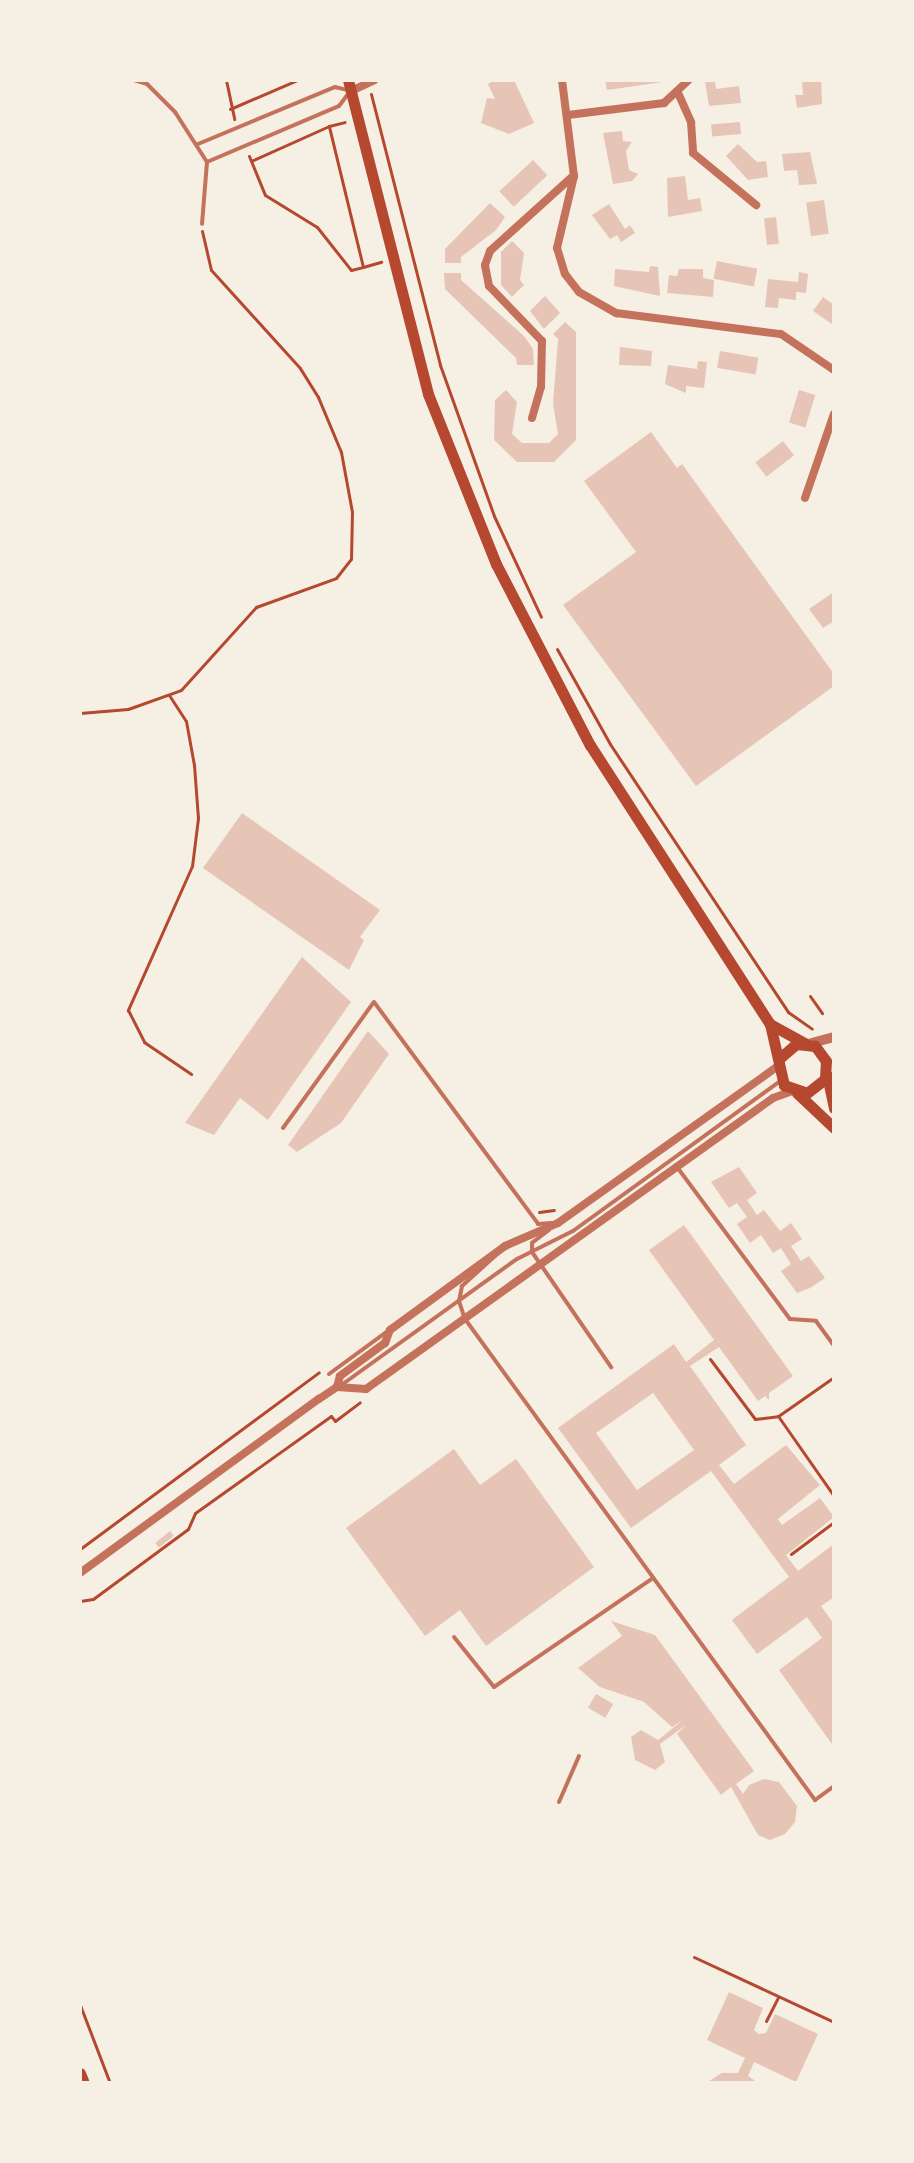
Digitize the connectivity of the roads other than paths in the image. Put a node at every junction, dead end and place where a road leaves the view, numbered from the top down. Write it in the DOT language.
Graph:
graph roads {
  1 [pos="134,80"];
  2 [pos="562,80"];
  3 [pos="689,80"];
  4 [pos="372,82"];
  5 [pos="350,85"];
  6 [pos="679,95"];
  7 [pos="568,115"];
  8 [pos="198,144"];
  9 [pos="207,162"];
  10 [pos="574,176"];
  11 [pos="756,205"];
  12 [pos="202,224"];
  13 [pos="834,370"];
  14 [pos="834,414"];
  15 [pos="532,418"];
  16 [pos="805,498"];
  17 [pos="770,1024"];
  18 [pos="834,1037"];
  19 [pos="806,1044"];
  20 [pos="778,1063"];
  21 [pos="829,1067"];
  22 [pos="781,1081"];
  23 [pos="795,1092"];
  24 [pos="834,1108"];
  25 [pos="283,1128"];
  26 [pos="834,1128"];
  27 [pos="677,1167"];
  28 [pos="558,1223"];
  29 [pos="497,1252"];
  30 [pos="532,1252"];
  31 [pos="540,1265"];
  32 [pos="459,1301"];
  33 [pos="465,1319"];
  34 [pos="390,1330"];
  35 [pos="834,1346"];
  36 [pos="611,1367"];
  37 [pos="329,1374"];
  38 [pos="337,1387"];
  39 [pos="80,1573"];
  40 [pos="653,1578"];
  41 [pos="454,1637"];
  42 [pos="579,1756"];
  43 [pos="834,1786"];
  44 [pos="559,1802"];
  45 [pos="80,2073"];
  46 [pos="84,2083"];
  1 -- 8 [label="lane"];
  2 -- 7 [label="street"];
  3 -- 6 [label="street"];
  4 -- 5 [label="street"];
  5 -- 8 [label="lane"];
  5 -- 9 [label="lane"];
  5 -- 17 [label="main road"];
  6 -- 7 [label="street"];
  6 -- 11 [label="street"];
  7 -- 10 [label="street"];
  8 -- 9 [label="lane"];
  9 -- 12 [label="lane"];
  10 -- 13 [label="street"];
  10 -- 15 [label="street"];
  14 -- 16 [label="street"];
  17 -- 19 [label="main road"];
  17 -- 20 [label="main road"];
  18 -- 19 [label="street"];
  19 -- 20 [label="main road"];
  19 -- 21 [label="main road"];
  20 -- 22 [label="main road"];
  20 -- 28 [label="street"];
  21 -- 23 [label="main road"];
  21 -- 24 [label="main road"];
  22 -- 23 [label="main road"];
  22 -- 30 [label="lane"];
  23 -- 26 [label="main road"];
  23 -- 27 [label="street"];
  25 -- 28 [label="lane"];
  27 -- 31 [label="street"];
  27 -- 35 [label="lane"];
  28 -- 29 [label="street"];
  28 -- 30 [label="lane"];
  29 -- 32 [label="lane"];
  29 -- 34 [label="street"];
  30 -- 31 [label="lane"];
  30 -- 32 [label="lane"];
  31 -- 33 [label="street"];
  31 -- 36 [label="lane"];
  32 -- 33 [label="lane"];
  32 -- 38 [label="lane"];
  33 -- 38 [label="street"];
  33 -- 40 [label="lane"];
  34 -- 37 [label="lane"];
  34 -- 38 [label="street"];
  38 -- 39 [label="street"];
  40 -- 41 [label="lane"];
  40 -- 43 [label="lane"];
  42 -- 44 [label="lane"];
  45 -- 46 [label="main road"];
}
